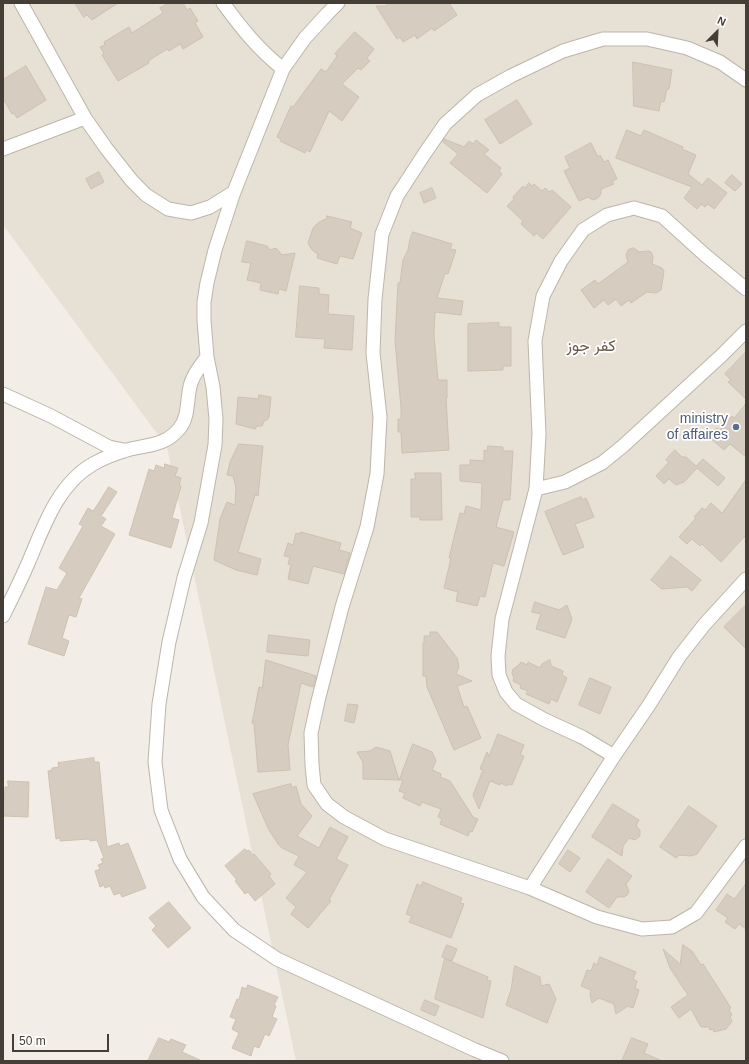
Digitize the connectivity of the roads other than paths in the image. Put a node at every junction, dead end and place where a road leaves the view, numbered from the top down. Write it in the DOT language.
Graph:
graph roads {
  1 [pos="21,3"];
  2 [pos="223,3"];
  3 [pos="338,3"];
  4 [pos="283,69"];
  5 [pos="746,80"];
  6 [pos="85,118"];
  7 [pos="3,150"];
  8 [pos="234,192"];
  9 [pos="746,289"];
  10 [pos="746,331"];
  11 [pos="207,357"];
  12 [pos="3,394"];
  13 [pos="125,450"];
  14 [pos="536,489"];
  15 [pos="746,579"];
  16 [pos="3,616"];
  17 [pos="614,756"];
  18 [pos="746,846"];
  19 [pos="530,888"];
  20 [pos="502,1061"];
  1 -- 6 [label="street"];
  2 -- 4 [label="street"];
  3 -- 4 [label="street"];
  4 -- 8 [label="street"];
  5 -- 19 [label="street"];
  6 -- 7 [label="street"];
  6 -- 8 [label="street"];
  8 -- 11 [label="street"];
  9 -- 14 [label="street"];
  10 -- 14 [label="street"];
  11 -- 13 [label="street"];
  11 -- 20 [label="street"];
  12 -- 13 [label="street"];
  13 -- 16 [label="street"];
  14 -- 17 [label="street"];
  15 -- 17 [label="street"];
  17 -- 19 [label="street"];
  18 -- 19 [label="street"];
}
